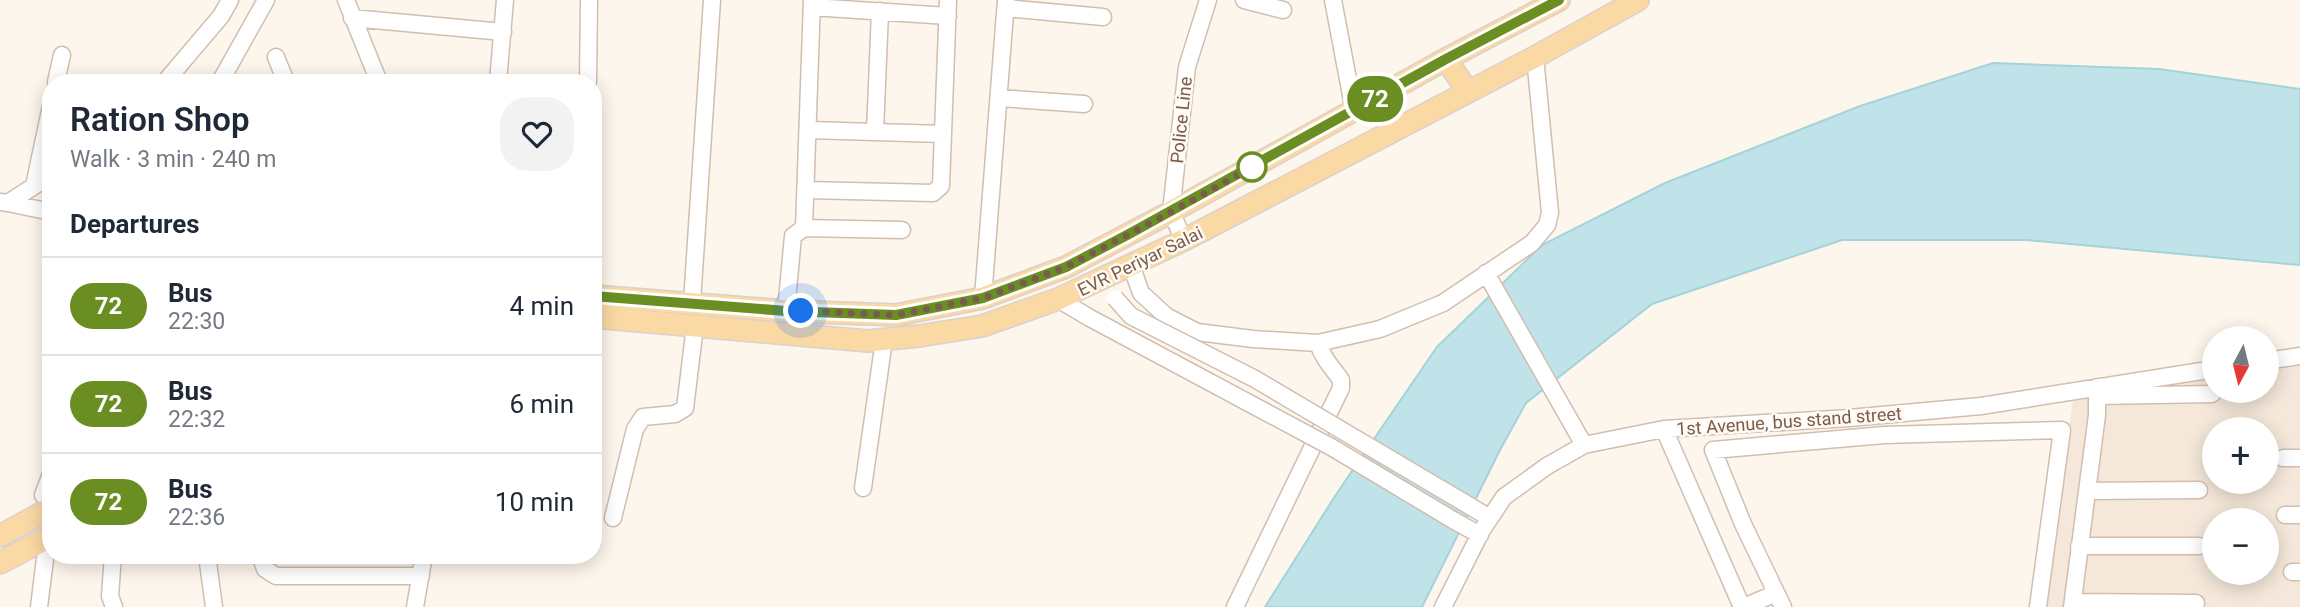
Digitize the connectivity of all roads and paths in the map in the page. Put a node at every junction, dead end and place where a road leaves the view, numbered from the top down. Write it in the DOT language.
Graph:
graph roads {
  1 [pos="230,0"];
  2 [pos="266,0"];
  3 [pos="346,0"];
  4 [pos="505,0"];
  5 [pos="589,0"];
  6 [pos="712,0"];
  7 [pos="1208,0"];
  8 [pos="1244,0"];
  9 [pos="1333,0"];
  10 [pos="1559,0"];
  11 [pos="1637,0"];
  12 [pos="812,4"];
  13 [pos="1006,4"];
  14 [pos="948,8"];
  15 [pos="1283,10"];
  16 [pos="880,12"];
  17 [pos="1103,17"];
  18 [pos="352,18"];
  19 [pos="503,32"];
  20 [pos="62,55"];
  21 [pos="276,57"];
  22 [pos="1535,57"];
  23 [pos="1446,59"];
  24 [pos="58,74"];
  25 [pos="172,74"];
  26 [pos="224,74"];
  27 [pos="283,74"];
  28 [pos="376,74"];
  29 [pos="499,74"];
  30 [pos="587,74"];
  31 [pos="1468,92"];
  32 [pos="999,97"];
  33 [pos="1084,104"];
  34 [pos="1353,111"];
  35 [pos="809,130"];
  36 [pos="875,132"];
  37 [pos="942,134"];
  38 [pos="42,148"];
  39 [pos="42,181"];
  40 [pos="34,186"];
  41 [pos="807,190"];
  42 [pos="4,202"];
  43 [pos="42,210"];
  44 [pos="1171,212"];
  45 [pos="804,228"];
  46 [pos="902,230"];
  47 [pos="1184,240"];
  48 [pos="1131,265"];
  49 [pos="1486,273"];
  50 [pos="1107,276"];
  51 [pos="602,297"];
  52 [pos="983,298"];
  53 [pos="1058,299"];
  54 [pos="692,302"];
  55 [pos="786,311"];
  56 [pos="602,318"];
  57 [pos="695,326"];
  58 [pos="884,340"];
  59 [pos="1318,343"];
  60 [pos="2300,356"];
  61 [pos="2279,362"];
  62 [pos="2279,364"];
  63 [pos="2300,364"];
  64 [pos="2202,371"];
  65 [pos="2097,392"];
  66 [pos="2202,394"];
  67 [pos="1664,429"];
  68 [pos="1584,445"];
  69 [pos="863,488"];
  70 [pos="2199,490"];
  71 [pos="2087,491"];
  72 [pos="42,506"];
  73 [pos="613,518"];
  74 [pos="1490,518"];
  75 [pos="1480,535"];
  76 [pos="0,536"];
  77 [pos="42,541"];
  78 [pos="2079,546"];
  79 [pos="2199,546"];
  80 [pos="0,563"];
  81 [pos="44,564"];
  82 [pos="112,564"];
  83 [pos="208,564"];
  84 [pos="263,564"];
  85 [pos="423,564"];
  86 [pos="421,576"];
  87 [pos="1779,600"];
  88 [pos="2196,603"];
  89 [pos="2072,604"];
  90 [pos="39,607"];
  91 [pos="114,607"];
  92 [pos="214,607"];
  93 [pos="415,607"];
  94 [pos="1235,607"];
  95 [pos="1443,607"];
  96 [pos="1743,607"];
  97 [pos="2038,607"];
  1 -- 25 [label="street"];
  2 -- 26 [label="street"];
  3 -- 18 [label="street"];
  4 -- 19 [label="street"];
  5 -- 30 [label="street"];
  6 -- 54 [label="street"];
  7 -- 44 [label="street, Police Line"];
  8 -- 15 [label="street"];
  9 -- 34 [label="street"];
  10 -- 23 [label="main road, EVR Periyar Salai"];
  11 -- 22 [label="main road, EVR Periyar Salai"];
  12 -- 16 [label="street"];
  12 -- 35 [label="street"];
  13 -- 17 [label="street"];
  13 -- 32 [label="street"];
  14 -- 16 [label="street"];
  14 -- 37 [label="street"];
  16 -- 36 [label="street"];
  18 -- 19 [label="street"];
  18 -- 28 [label="street"];
  19 -- 29 [label="street"];
  20 -- 24 [label="street"];
  21 -- 27 [label="street"];
  22 -- 31 [label="main road, EVR Periyar Salai"];
  22 -- 49 [label="street"];
  23 -- 31 [label="main road"];
  23 -- 34 [label="main road, EVR Periyar Salai"];
  31 -- 47 [label="main road, EVR Periyar Salai"];
  32 -- 33 [label="street"];
  32 -- 52 [label="street"];
  34 -- 44 [label="main road, EVR Periyar Salai"];
  35 -- 36 [label="street"];
  35 -- 41 [label="street"];
  36 -- 37 [label="street"];
  37 -- 41 [label="street"];
  38 -- 40 [label="street"];
  39 -- 40 [label="street"];
  40 -- 42 [label="street"];
  41 -- 45 [label="street"];
  42 -- 43 [label="street"];
  44 -- 47 [label="street"];
  44 -- 52 [label="main road, EVR Periyar Salai"];
  45 -- 46 [label="street"];
  45 -- 55 [label="street"];
  47 -- 48 [label="main road, EVR Periyar Salai"];
  48 -- 50 [label="main road, EVR Periyar Salai"];
  48 -- 59 [label="street"];
  49 -- 59 [label="street"];
  49 -- 68 [label="street"];
  50 -- 53 [label="main road, EVR Periyar Salai"];
  50 -- 74 [label="street, bridge"];
  51 -- 54 [label="main road, EVR Periyar Salai"];
  52 -- 55 [label="main road, EVR Periyar Salai"];
  53 -- 58 [label="main road, EVR Periyar Salai"];
  53 -- 75 [label="street, bridge"];
  54 -- 55 [label="main road, EVR Periyar Salai"];
  56 -- 57 [label="main road, EVR Periyar Salai"];
  57 -- 58 [label="main road, EVR Periyar Salai"];
  57 -- 73 [label="street"];
  58 -- 69 [label="street"];
  59 -- 94 [label="street"];
  60 -- 61 [label="street"];
  62 -- 63 [label="street"];
  64 -- 65 [label="street, 1st Avenue, bus stand street"];
  65 -- 66 [label="street"];
  65 -- 67 [label="street, 1st Avenue, bus stand street"];
  65 -- 71 [label="street"];
  67 -- 68 [label="street, 1st Avenue, bus stand street"];
  67 -- 96 [label="street"];
  68 -- 74 [label="street, 1st Avenue, bus stand street"];
  70 -- 71 [label="street"];
  71 -- 78 [label="street"];
  72 -- 76 [label="main road"];
  74 -- 75 [label="street, 1st Avenue, bus stand street"];
  75 -- 95 [label="street, 1st Avenue, bus stand street"];
  77 -- 80 [label="main road"];
  78 -- 79 [label="street"];
  78 -- 89 [label="street"];
  81 -- 90 [label="street"];
  82 -- 91 [label="street"];
  83 -- 92 [label="street"];
  84 -- 86 [label="street"];
  85 -- 86 [label="street"];
  86 -- 93 [label="street"];
  87 -- 96 [label="street"];
  87 -- 97 [label="street"];
  88 -- 89 [label="street"];
}
